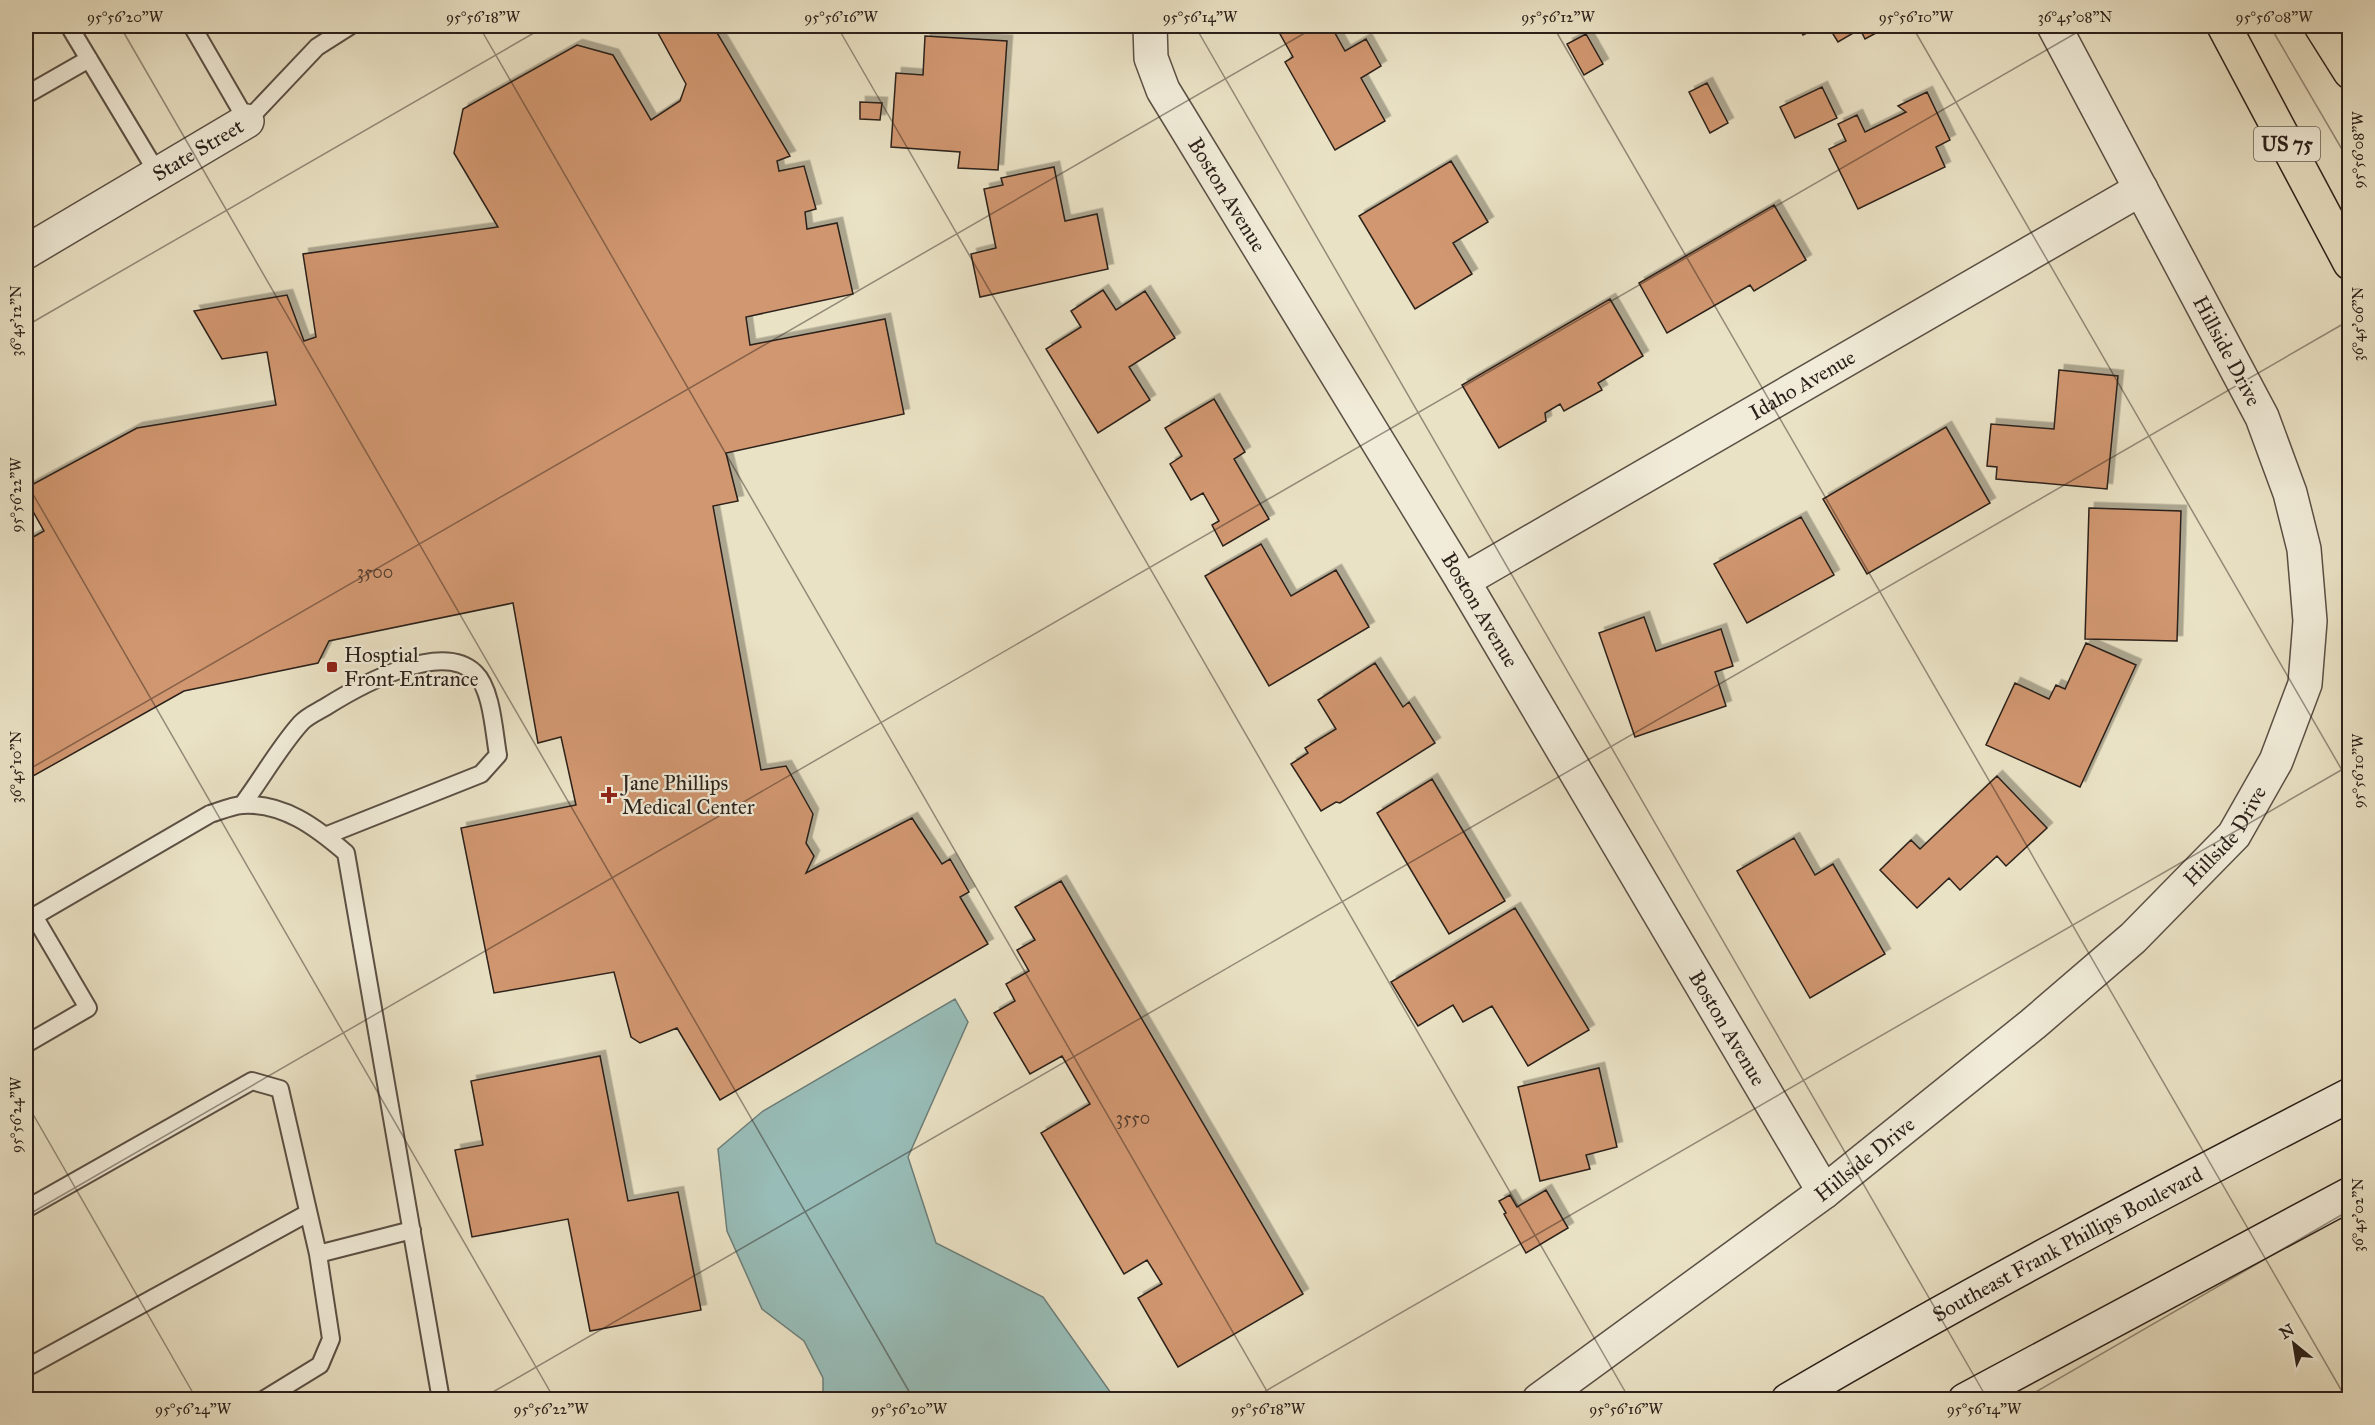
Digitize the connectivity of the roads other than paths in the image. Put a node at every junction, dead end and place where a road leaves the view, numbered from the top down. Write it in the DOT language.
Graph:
graph roads {
  1 [pos="69,26"];
  2 [pos="192,26"];
  3 [pos="350,26"];
  4 [pos="1150,26"];
  5 [pos="2054,26"];
  6 [pos="2224,26"];
  7 [pos="2322,26"];
  8 [pos="89,58"];
  9 [pos="2349,72"];
  10 [pos="26,95"];
  11 [pos="247,121"];
  12 [pos="158,174"];
  13 [pos="2142,189"];
  14 [pos="26,252"];
  15 [pos="2349,263"];
  16 [pos="1463,581"];
  17 [pos="242,805"];
  18 [pos="326,836"];
  19 [pos="30,918"];
  20 [pos="26,1044"];
  21 [pos="2349,1095"];
  22 [pos="1824,1192"];
  23 [pos="2349,1194"];
  24 [pos="26,1209"];
  25 [pos="308,1213"];
  26 [pos="412,1230"];
  27 [pos="318,1254"];
  28 [pos="26,1368"];
  29 [pos="263,1400"];
  30 [pos="441,1400"];
  31 [pos="1539,1400"];
  32 [pos="1788,1400"];
  33 [pos="1965,1400"];
  1 -- 8 [label="lane"];
  2 -- 11 [label="lane"];
  3 -- 11 [label="lane, State Street"];
  4 -- 16 [label="street, Boston Avenue"];
  5 -- 13 [label="street, Hillside Drive"];
  6 -- 15 [label="highway, US 75"];
  7 -- 9 [label="highway"];
  8 -- 10 [label="lane"];
  8 -- 12 [label="lane"];
  11 -- 12 [label="street, State Street"];
  12 -- 14 [label="street, State Street"];
  13 -- 16 [label="street, Idaho Avenue"];
  13 -- 22 [label="street, Hillside Drive"];
  16 -- 22 [label="street, Boston Avenue"];
  17 -- 18 [label="lane"];
  17 -- 18 [label="lane"];
  17 -- 19 [label="lane"];
  18 -- 26 [label="lane"];
  19 -- 20 [label="lane"];
  21 -- 32 [label="street, Southeast Frank Phillips Boulevard"];
  22 -- 31 [label="street, Hillside Drive"];
  23 -- 33 [label="street"];
  24 -- 25 [label="lane"];
  25 -- 27 [label="lane"];
  25 -- 28 [label="lane"];
  26 -- 27 [label="lane"];
  26 -- 30 [label="lane"];
  27 -- 29 [label="lane"];
}
